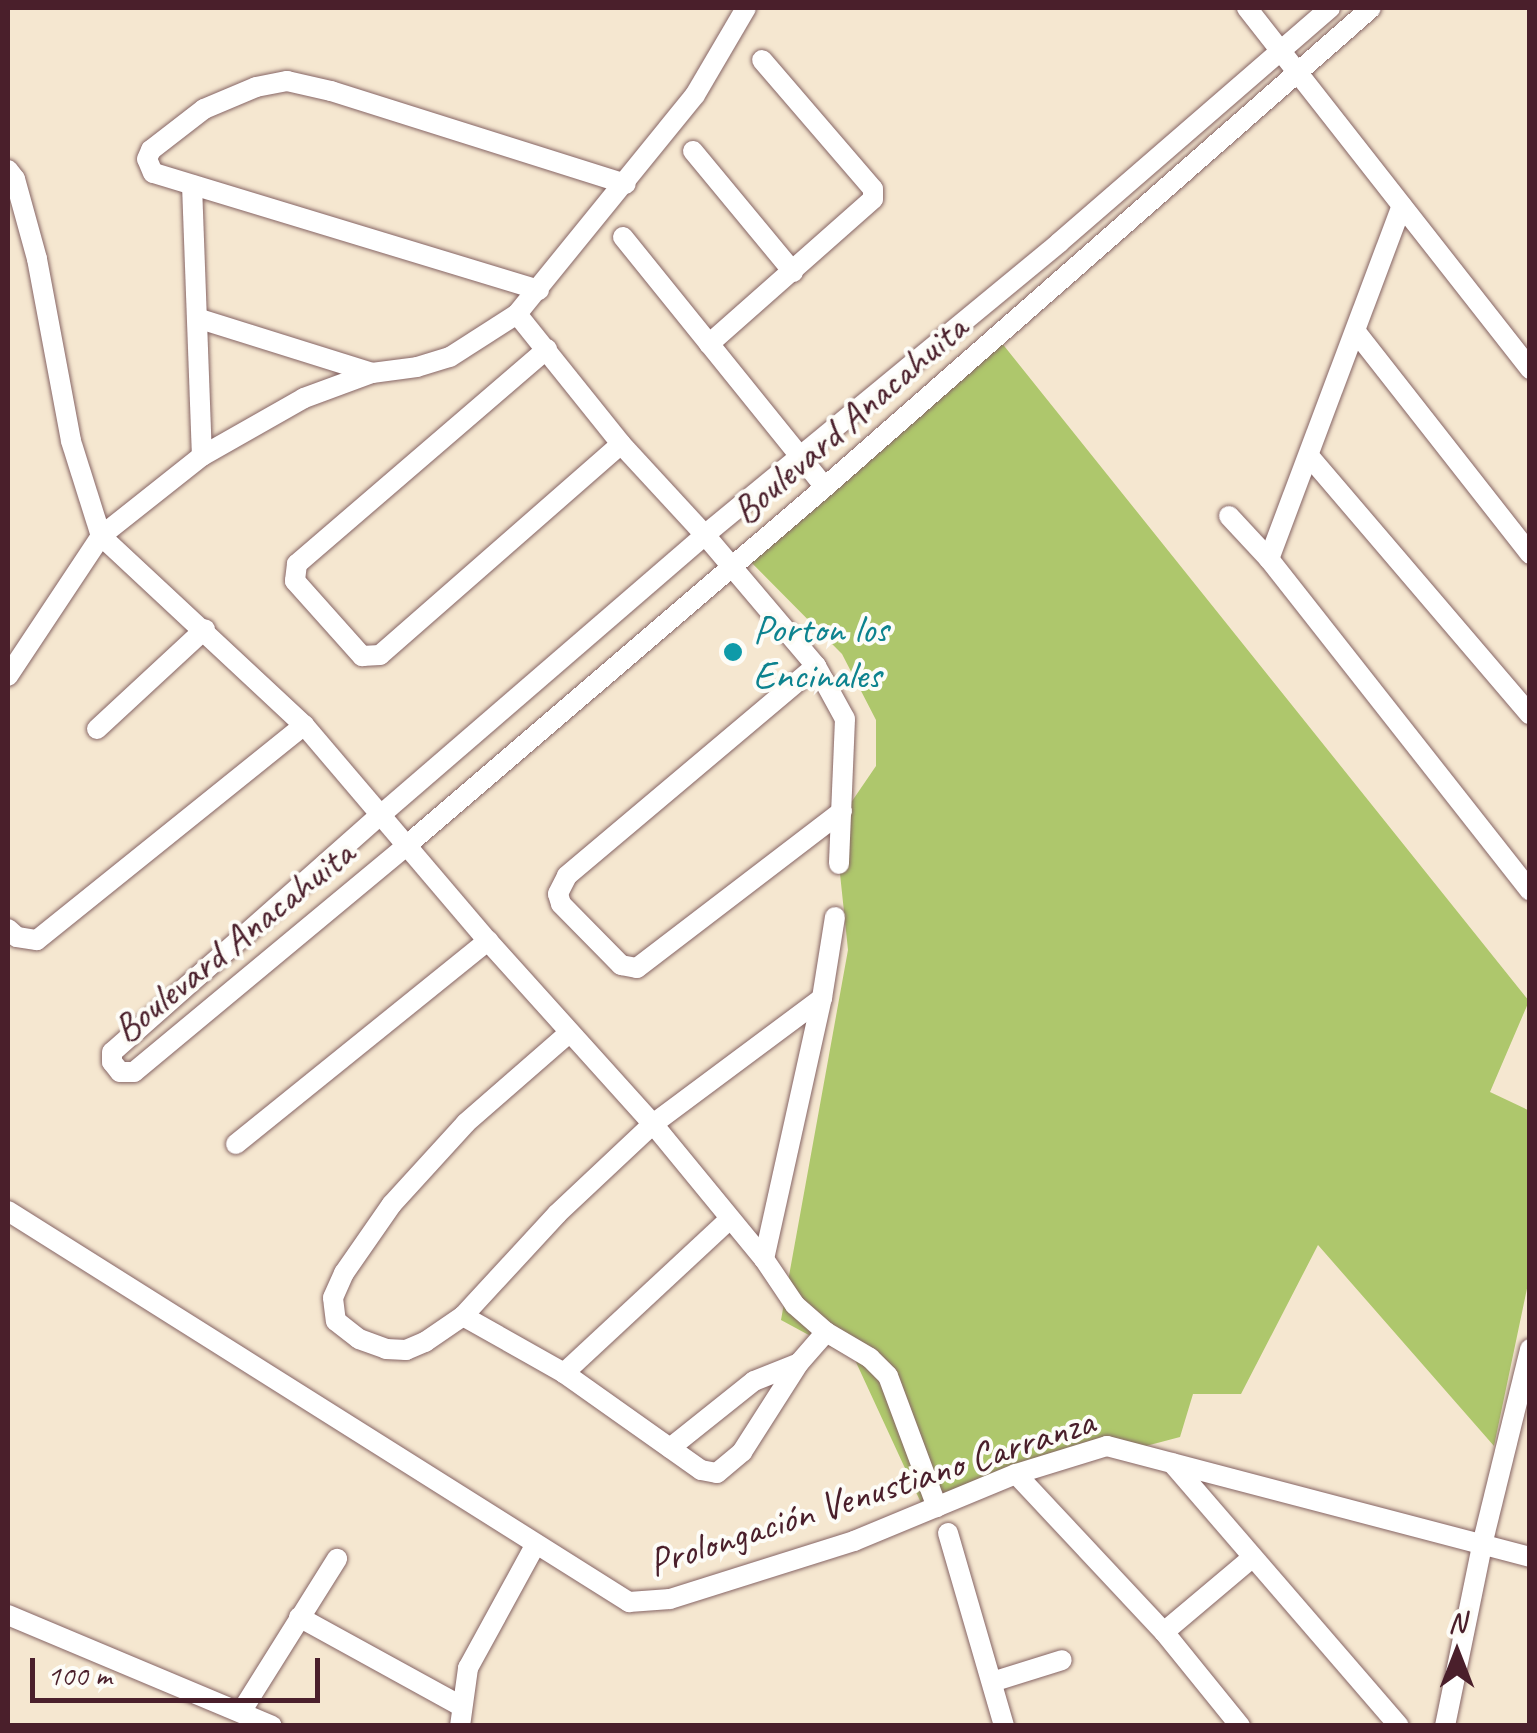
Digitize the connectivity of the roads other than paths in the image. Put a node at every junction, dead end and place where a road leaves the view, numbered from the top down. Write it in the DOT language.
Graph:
graph roads {
  1 [pos="746,8"];
  2 [pos="1247,8"];
  3 [pos="1330,8"];
  4 [pos="1372,8"];
  5 [pos="1280,52"];
  6 [pos="762,60"];
  7 [pos="1297,75"];
  8 [pos="693,150"];
  9 [pos="8,170"];
  10 [pos="626,184"];
  11 [pos="192,185"];
  12 [pos="1402,206"];
  13 [pos="623,237"];
  14 [pos="1059,243"];
  15 [pos="1078,262"];
  16 [pos="793,272"];
  17 [pos="539,290"];
  18 [pos="518,314"];
  19 [pos="200,318"];
  20 [pos="1356,332"];
  21 [pos="709,344"];
  22 [pos="548,349"];
  23 [pos="1530,369"];
  24 [pos="372,373"];
  25 [pos="621,444"];
  26 [pos="202,456"];
  27 [pos="1308,456"];
  28 [pos="799,457"];
  29 [pos="825,487"];
  30 [pos="1229,516"];
  31 [pos="706,534"];
  32 [pos="101,536"];
  33 [pos="1530,554"];
  34 [pos="1269,559"];
  35 [pos="732,566"];
  36 [pos="205,629"];
  37 [pos="816,666"];
  38 [pos="8,676"];
  39 [pos="1530,716"];
  40 [pos="304,725"];
  41 [pos="96,729"];
  42 [pos="842,811"];
  43 [pos="379,816"];
  44 [pos="406,846"];
  45 [pos="839,864"];
  46 [pos="1530,891"];
  47 [pos="835,917"];
  48 [pos="8,929"];
  49 [pos="488,941"];
  50 [pos="822,998"];
  51 [pos="569,1033"];
  52 [pos="653,1124"];
  53 [pos="236,1144"];
  54 [pos="8,1210"];
  55 [pos="730,1218"];
  56 [pos="764,1259"];
  57 [pos="463,1316"];
  58 [pos="826,1332"];
  59 [pos="1530,1349"];
  60 [pos="799,1363"];
  61 [pos="564,1374"];
  62 [pos="670,1448"];
  63 [pos="1172,1464"];
  64 [pos="1016,1474"];
  65 [pos="937,1507"];
  66 [pos="948,1534"];
  67 [pos="536,1544"];
  68 [pos="1482,1545"];
  69 [pos="1530,1557"];
  70 [pos="337,1558"];
  71 [pos="1252,1558"];
  72 [pos="8,1614"];
  73 [pos="300,1617"];
  74 [pos="1164,1632"];
  75 [pos="1062,1660"];
  76 [pos="992,1682"];
  77 [pos="241,1712"];
  78 [pos="461,1716"];
  79 [pos="272,1726"];
  80 [pos="1004,1726"];
  81 [pos="1240,1726"];
  82 [pos="1399,1726"];
  83 [pos="1444,1726"];
  1 -- 10 [label="street"];
  2 -- 5 [label="street"];
  3 -- 5 [label="street, Boulevard Anacahuita"];
  4 -- 7 [label="street, Boulevard Anacahuita"];
  5 -- 7 [label="street"];
  5 -- 14 [label="street, Boulevard Anacahuita"];
  6 -- 16 [label="street"];
  7 -- 12 [label="street"];
  7 -- 15 [label="street, Boulevard Anacahuita"];
  8 -- 16 [label="street"];
  9 -- 32 [label="street"];
  10 -- 11 [label="street"];
  10 -- 17 [label="street"];
  11 -- 17 [label="street"];
  11 -- 19 [label="street"];
  12 -- 20 [label="street"];
  12 -- 23 [label="street"];
  13 -- 21 [label="street"];
  14 -- 15 [label="street"];
  14 -- 28 [label="street, Boulevard Anacahuita"];
  15 -- 29 [label="street, Boulevard Anacahuita"];
  16 -- 21 [label="street"];
  17 -- 18 [label="street"];
  18 -- 22 [label="street"];
  18 -- 24 [label="street"];
  19 -- 24 [label="street"];
  19 -- 26 [label="street"];
  20 -- 27 [label="street"];
  20 -- 33 [label="street"];
  21 -- 28 [label="street"];
  22 -- 25 [label="street"];
  22 -- 25 [label="street"];
  24 -- 26 [label="street"];
  25 -- 31 [label="street"];
  26 -- 32 [label="street"];
  27 -- 34 [label="street"];
  27 -- 39 [label="street"];
  28 -- 29 [label="street"];
  28 -- 31 [label="street, Boulevard Anacahuita"];
  29 -- 35 [label="street, Boulevard Anacahuita"];
  30 -- 34 [label="street"];
  31 -- 35 [label="street"];
  31 -- 43 [label="street, Boulevard Anacahuita"];
  32 -- 36 [label="street"];
  32 -- 38 [label="street"];
  34 -- 46 [label="street"];
  35 -- 37 [label="street"];
  35 -- 44 [label="street, Boulevard Anacahuita"];
  36 -- 40 [label="street"];
  36 -- 41 [label="street"];
  37 -- 42 [label="street"];
  37 -- 42 [label="street"];
  40 -- 43 [label="street"];
  40 -- 48 [label="street"];
  42 -- 45 [label="street"];
  43 -- 44 [label="street"];
  43 -- 44 [label="street, Boulevard Anacahuita"];
  44 -- 49 [label="street"];
  47 -- 50 [label="street"];
  49 -- 51 [label="street"];
  49 -- 53 [label="street"];
  50 -- 52 [label="street"];
  50 -- 56 [label="street"];
  51 -- 52 [label="street"];
  51 -- 57 [label="street"];
  52 -- 55 [label="street"];
  52 -- 57 [label="street"];
  54 -- 67 [label="street, Prolongación Venustiano Carranza"];
  55 -- 56 [label="street"];
  55 -- 61 [label="street"];
  56 -- 58 [label="street"];
  57 -- 61 [label="street"];
  58 -- 60 [label="street"];
  58 -- 65 [label="street"];
  59 -- 68 [label="street"];
  60 -- 62 [label="street"];
  60 -- 62 [label="street"];
  61 -- 62 [label="street"];
  63 -- 64 [label="street, Prolongación Venustiano Carranza"];
  63 -- 68 [label="street, Prolongación Venustiano Carranza"];
  63 -- 71 [label="street"];
  64 -- 65 [label="street, Prolongación Venustiano Carranza"];
  64 -- 74 [label="street"];
  65 -- 67 [label="street, Prolongación Venustiano Carranza"];
  66 -- 76 [label="street"];
  67 -- 78 [label="street"];
  68 -- 69 [label="street, Prolongación Venustiano Carranza"];
  68 -- 83 [label="street"];
  70 -- 73 [label="street"];
  71 -- 74 [label="street"];
  71 -- 82 [label="street"];
  72 -- 77 [label="street"];
  73 -- 77 [label="street"];
  73 -- 78 [label="street"];
  74 -- 81 [label="street"];
  75 -- 76 [label="street"];
  76 -- 80 [label="street"];
  77 -- 79 [label="street"];
}
